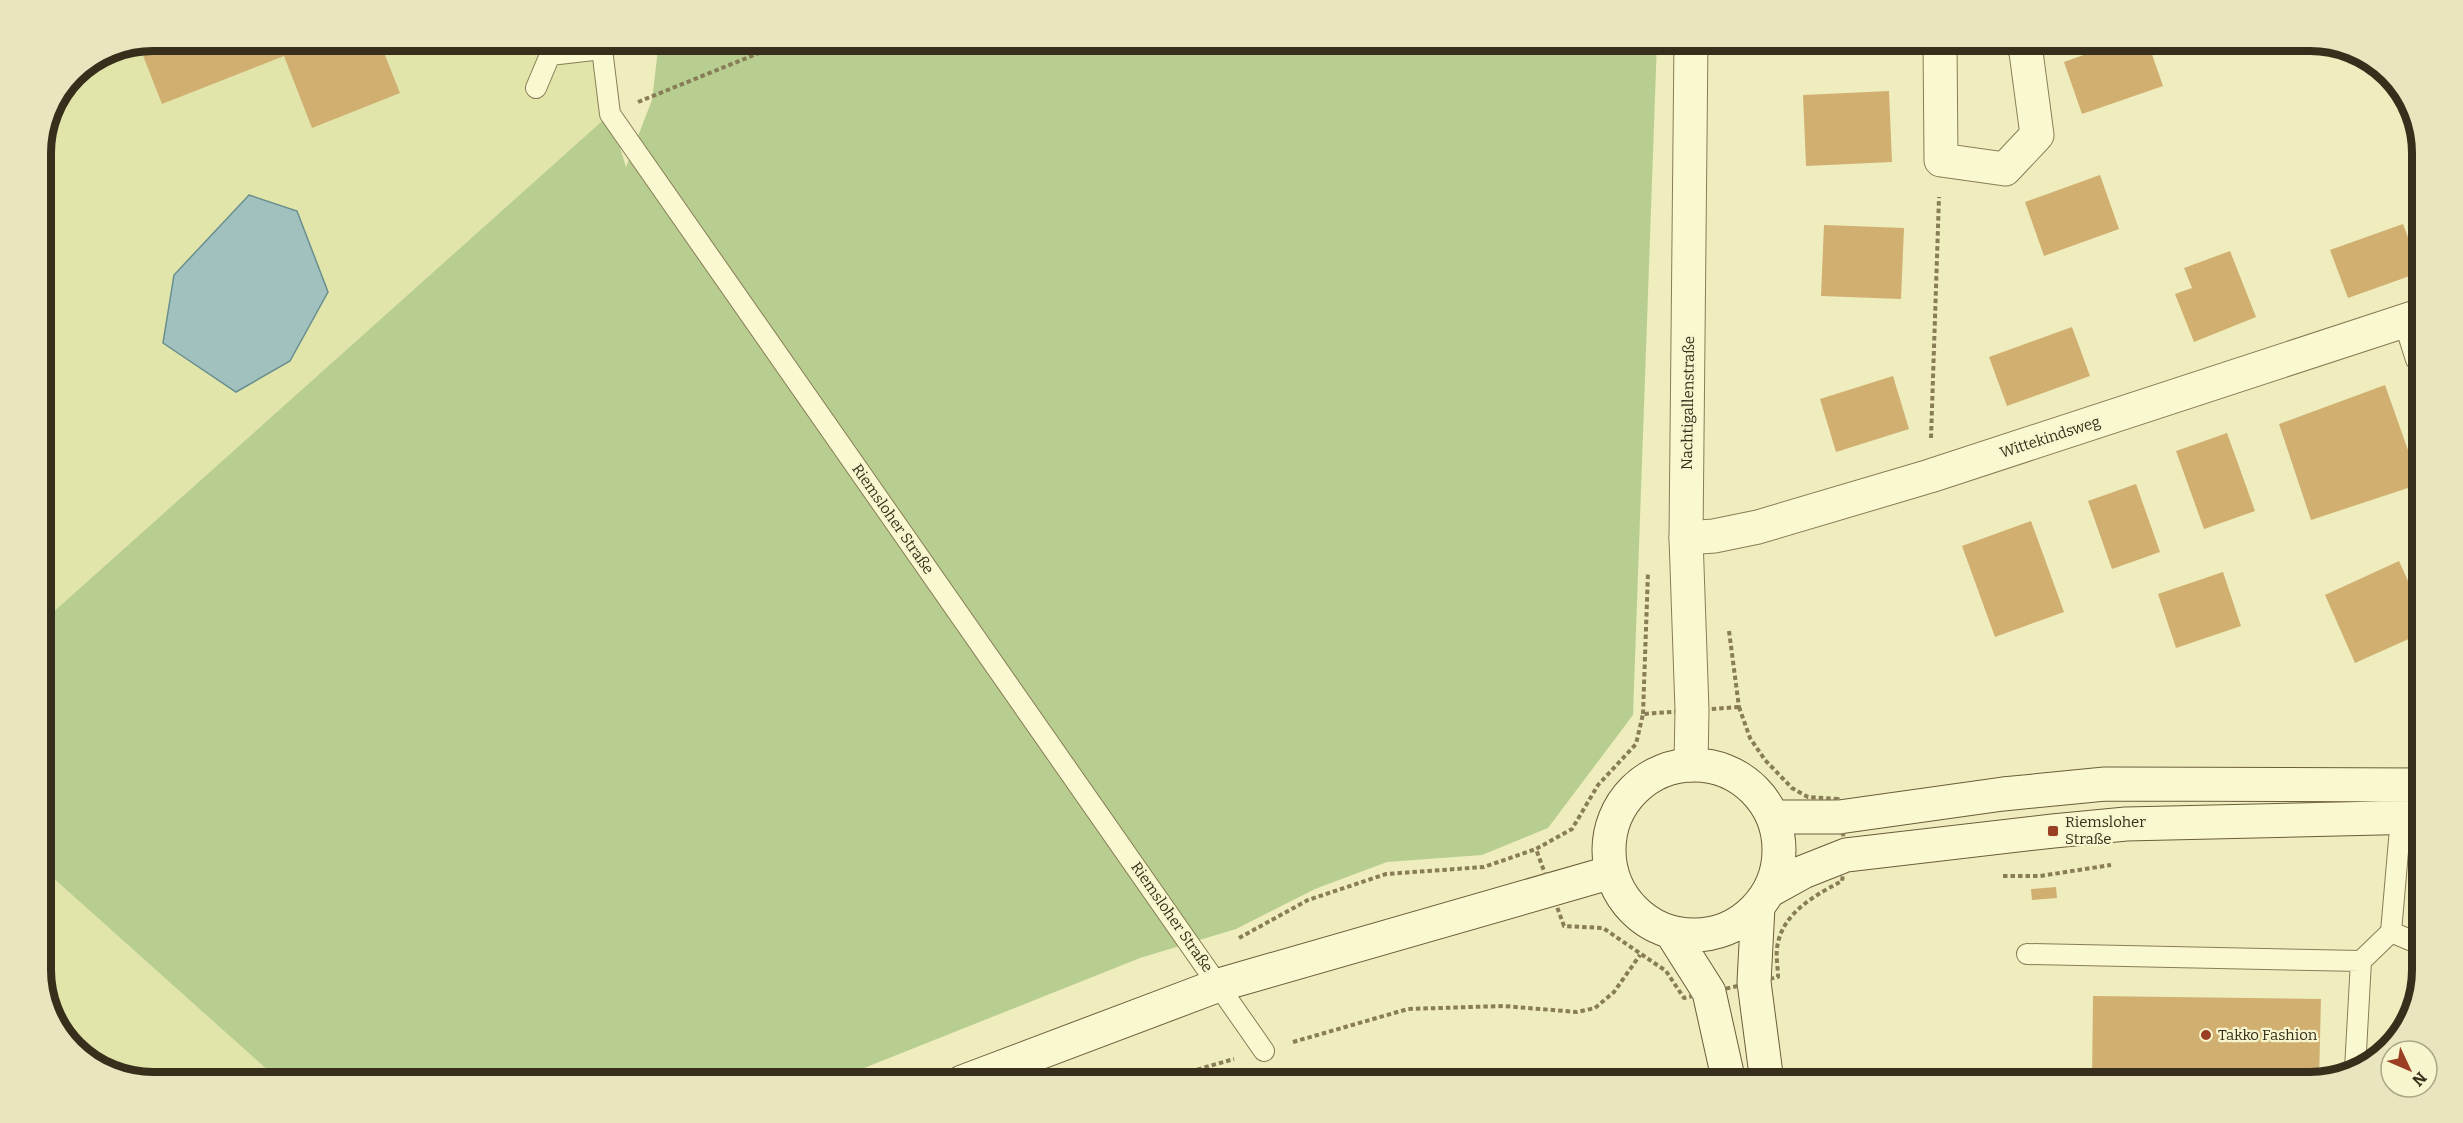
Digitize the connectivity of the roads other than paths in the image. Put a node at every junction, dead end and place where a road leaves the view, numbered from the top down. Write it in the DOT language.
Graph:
graph roads {
  1 [pos="571,51"];
  2 [pos="603,51"];
  3 [pos="1691,51"];
  4 [pos="1940,51"];
  5 [pos="2026,51"];
  6 [pos="536,88"];
  7 [pos="2412,318"];
  8 [pos="1686,538"];
  9 [pos="1691,765"];
  10 [pos="2412,785"];
  11 [pos="1774,817"];
  12 [pos="2412,817"];
  13 [pos="1612,872"];
  14 [pos="1764,899"];
  15 [pos="1671,932"];
  16 [pos="2391,932"];
  17 [pos="2412,941"];
  18 [pos="2027,954"];
  19 [pos="2361,961"];
  20 [pos="1219,985"];
  21 [pos="1264,1051"];
  22 [pos="2355,1061"];
  23 [pos="991,1072"];
  24 [pos="1727,1072"];
  25 [pos="1766,1072"];
  1 -- 6 [label="lane"];
  2 -- 20 [label="lane, Riemsloher Straße"];
  3 -- 8 [label="main road, Nachtigallenstraße"];
  4 -- 5 [label="main road"];
  7 -- 8 [label="main road, Wittekindsweg"];
  8 -- 9 [label="main road, Nachtigallenstraße"];
  9 -- 11 [label="main road"];
  9 -- 13 [label="main road"];
  10 -- 11 [label="main road"];
  11 -- 14 [label="main road"];
  12 -- 14 [label="main road"];
  12 -- 16 [label="lane"];
  13 -- 15 [label="main road"];
  13 -- 20 [label="main road, Riemsloher Straße"];
  14 -- 15 [label="main road"];
  14 -- 25 [label="main road"];
  15 -- 24 [label="main road"];
  16 -- 17 [label="lane"];
  16 -- 19 [label="lane"];
  18 -- 19 [label="lane"];
  19 -- 22 [label="lane"];
  20 -- 21 [label="lane, Riemsloher Straße"];
  20 -- 23 [label="main road, Riemsloher Straße"];
}
